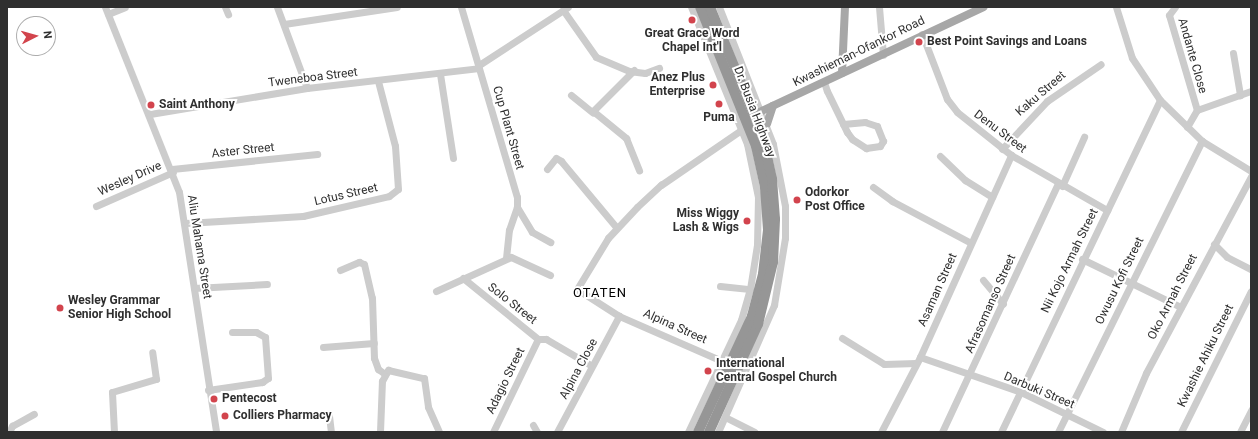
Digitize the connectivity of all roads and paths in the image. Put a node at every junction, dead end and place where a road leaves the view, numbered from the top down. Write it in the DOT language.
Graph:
graph roads {
  1 [pos="105,7"];
  2 [pos="125,7"];
  3 [pos="277,7"];
  4 [pos="397,7"];
  5 [pos="461,7"];
  6 [pos="691,7"];
  7 [pos="700,7"];
  8 [pos="710,7"];
  9 [pos="719,7"];
  10 [pos="845,7"];
  11 [pos="879,7"];
  12 [pos="984,7"];
  13 [pos="1116,7"];
  14 [pos="1173,8"];
  15 [pos="565,9"];
  16 [pos="108,14"];
  17 [pos="284,24"];
  18 [pos="922,34"];
  19 [pos="1233,54"];
  20 [pos="883,55"];
  21 [pos="1101,64"];
  22 [pos="479,67"];
  23 [pos="659,68"];
  24 [pos="634,70"];
  25 [pos="842,73"];
  26 [pos="440,74"];
  27 [pos="378,81"];
  28 [pos="824,82"];
  29 [pos="307,88"];
  30 [pos="1251,91"];
  31 [pos="1240,95"];
  32 [pos="571,96"];
  33 [pos="1160,100"];
  34 [pos="774,106"];
  35 [pos="1197,110"];
  36 [pos="593,113"];
  37 [pos="150,114"];
  38 [pos="754,115"];
  39 [pos="767,124"];
  40 [pos="844,124"];
  41 [pos="1187,127"];
  42 [pos="741,130"];
  43 [pos="1084,138"];
  44 [pos="1202,140"];
  45 [pos="1002,149"];
  46 [pos="317,154"];
  47 [pos="1011,155"];
  48 [pos="940,156"];
  49 [pos="453,158"];
  50 [pos="547,169"];
  51 [pos="639,170"];
  52 [pos="173,171"];
  53 [pos="1251,171"];
  54 [pos="1251,176"];
  55 [pos="1060,185"];
  56 [pos="874,187"];
  57 [pos="992,197"];
  58 [pos="96,206"];
  59 [pos="517,208"];
  60 [pos="1107,210"];
  61 [pos="186,223"];
  62 [pos="616,227"];
  63 [pos="550,242"];
  64 [pos="971,243"];
  65 [pos="1214,244"];
  66 [pos="506,258"];
  67 [pos="1082,259"];
  68 [pos="1251,269"];
  69 [pos="340,270"];
  70 [pos="550,275"];
  71 [pos="463,278"];
  72 [pos="984,280"];
  73 [pos="1132,281"];
  74 [pos="267,284"];
  75 [pos="720,286"];
  76 [pos="194,288"];
  77 [pos="773,288"];
  78 [pos="750,289"];
  79 [pos="1251,290"];
  80 [pos="436,291"];
  81 [pos="1003,304"];
  82 [pos="1181,307"];
  83 [pos="619,316"];
  84 [pos="232,332"];
  85 [pos="842,338"];
  86 [pos="538,339"];
  87 [pos="374,343"];
  88 [pos="323,347"];
  89 [pos="152,352"];
  90 [pos="918,360"];
  91 [pos="722,361"];
  92 [pos="592,366"];
  93 [pos="385,374"];
  94 [pos="971,376"];
  95 [pos="722,381"];
  96 [pos="710,384"];
  97 [pos="208,390"];
  98 [pos="1021,392"];
  99 [pos="1251,410"];
  100 [pos="34,414"];
  101 [pos="1067,414"];
  102 [pos="329,416"];
  103 [pos="725,417"];
  104 [pos="533,425"];
  105 [pos="8,432"];
  106 [pos="114,432"];
  107 [pos="216,432"];
  108 [pos="331,432"];
  109 [pos="380,432"];
  110 [pos="439,432"];
  111 [pos="493,432"];
  112 [pos="538,432"];
  113 [pos="557,432"];
  114 [pos="688,432"];
  115 [pos="698,432"];
  116 [pos="709,432"];
  117 [pos="718,432"];
  118 [pos="754,432"];
  119 [pos="881,432"];
  120 [pos="942,432"];
  121 [pos="1001,432"];
  122 [pos="1058,432"];
  123 [pos="1103,432"];
  124 [pos="1121,432"];
  125 [pos="1181,432"];
  126 [pos="1240,432"];
  1 -- 16 [label="street, Aliu Mahama Street"];
  2 -- 16 [label="street"];
  3 -- 17 [label="street"];
  4 -- 17 [label="street"];
  5 -- 22 [label="street, Cup Plant Street"];
  6 -- 42 [label="street, Dr. Busia Highway"];
  7 -- 38 [label="highway"];
  8 -- 38 [label="highway, Dr. Busia Highway"];
  9 -- 38 [label="street, Dr. Busia Highway"];
  10 -- 25 [label="main road"];
  11 -- 20 [label="street"];
  12 -- 18 [label="main road, Kwashieman-Ofankor Road"];
  13 -- 33 [label="street"];
  14 -- 35 [label="street, Andante Close"];
  15 -- 22 [label="street"];
  15 -- 24 [label="street"];
  16 -- 37 [label="street, Aliu Mahama Street"];
  17 -- 29 [label="street"];
  18 -- 20 [label="main road, Kwashieman-Ofankor Road"];
  18 -- 45 [label="street, Denu Street"];
  19 -- 31 [label="street"];
  20 -- 25 [label="main road, Kwashieman-Ofankor Road"];
  21 -- 45 [label="street, Kaku Street"];
  22 -- 26 [label="street, Tweneboa Street"];
  22 -- 59 [label="street, Cup Plant Street"];
  23 -- 24 [label="street"];
  24 -- 36 [label="street"];
  25 -- 28 [label="main road, Kwashieman-Ofankor Road"];
  26 -- 27 [label="street, Tweneboa Street"];
  26 -- 49 [label="street"];
  27 -- 29 [label="street, Tweneboa Street"];
  27 -- 61 [label="street, Lotus Street"];
  28 -- 34 [label="main road, Kwashieman-Ofankor Road"];
  28 -- 40 [label="street"];
  29 -- 37 [label="street, Tweneboa Street"];
  30 -- 31 [label="street"];
  31 -- 35 [label="street"];
  32 -- 36 [label="street"];
  33 -- 41 [label="street"];
  33 -- 60 [label="street, Nii Kojo Armah Street"];
  34 -- 38 [label="main road, Kwashieman-Ofankor Road"];
  34 -- 39 [label="main road"];
  35 -- 41 [label="street"];
  36 -- 51 [label="street"];
  37 -- 52 [label="street, Aliu Mahama Street"];
  38 -- 39 [label="street, Dr. Busia Highway"];
  38 -- 77 [label="highway, Dr. Busia Highway"];
  38 -- 95 [label="highway, Dr. Busia Highway"];
  39 -- 77 [label="street, Dr. Busia Highway"];
  40 -- 40 [label="street"];
  41 -- 44 [label="street"];
  42 -- 62 [label="street"];
  42 -- 78 [label="street, Dr. Busia Highway"];
  43 -- 55 [label="street, Afrasomanso Street"];
  44 -- 53 [label="street"];
  44 -- 73 [label="street, Owusu Kofi Street"];
  45 -- 47 [label="street, Denu Street"];
  46 -- 52 [label="street, Aster Street"];
  47 -- 55 [label="street, Denu Street"];
  47 -- 57 [label="street, Asaman Street"];
  48 -- 57 [label="street"];
  50 -- 62 [label="street"];
  52 -- 58 [label="street, Wesley Drive"];
  52 -- 61 [label="street, Aliu Mahama Street"];
  54 -- 65 [label="street, Oko Armah Street"];
  55 -- 60 [label="street, Denu Street"];
  55 -- 81 [label="street, Afrasomanso Street"];
  56 -- 64 [label="street"];
  57 -- 64 [label="street, Asaman Street"];
  59 -- 63 [label="street, Cup Plant Street"];
  59 -- 66 [label="street"];
  60 -- 67 [label="street, Nii Kojo Armah Street"];
  61 -- 76 [label="street, Aliu Mahama Street"];
  62 -- 83 [label="street, Alpina Street"];
  64 -- 90 [label="street, Asaman Street"];
  65 -- 68 [label="street"];
  65 -- 82 [label="street, Oko Armah Street"];
  66 -- 70 [label="street"];
  66 -- 71 [label="street"];
  67 -- 73 [label="street"];
  67 -- 98 [label="street, Nii Kojo Armah Street"];
  69 -- 87 [label="street"];
  71 -- 80 [label="street"];
  71 -- 86 [label="street, Solo Street"];
  72 -- 81 [label="street"];
  73 -- 82 [label="street"];
  73 -- 101 [label="street, Owusu Kofi Street"];
  74 -- 76 [label="street"];
  75 -- 78 [label="street"];
  76 -- 97 [label="street, Aliu Mahama Street"];
  77 -- 103 [label="street, Dr. Busia Highway"];
  77 -- 116 [label="highway, Dr. Busia Highway"];
  78 -- 91 [label="street, Dr. Busia Highway"];
  79 -- 125 [label="street, Kwashie Ahiku Street"];
  81 -- 94 [label="street, Afrasomanso Street"];
  82 -- 124 [label="street, Oko Armah Street"];
  83 -- 91 [label="street, Alpina Street"];
  83 -- 92 [label="street, Alpina Close"];
  84 -- 97 [label="street"];
  85 -- 90 [label="street"];
  86 -- 92 [label="street, Solo Street"];
  86 -- 111 [label="street, Adagio Street"];
  87 -- 88 [label="street"];
  87 -- 93 [label="street"];
  89 -- 106 [label="street"];
  90 -- 94 [label="street, Darbuki Street"];
  90 -- 119 [label="street, Asaman Street"];
  91 -- 96 [label="street, Dr. Busia Highway"];
  92 -- 113 [label="street, Alpina Close"];
  93 -- 109 [label="street"];
  93 -- 110 [label="street"];
  94 -- 98 [label="street, Darbuki Street"];
  94 -- 120 [label="street, Afrasomanso Street"];
  95 -- 96 [label="highway"];
  95 -- 115 [label="highway, Dr. Busia Highway"];
  96 -- 114 [label="street, Dr. Busia Highway"];
  97 -- 107 [label="street, Aliu Mahama Street"];
  98 -- 101 [label="street, Darbuki Street"];
  98 -- 121 [label="street, Nii Kojo Armah Street"];
  99 -- 126 [label="street"];
  100 -- 105 [label="street"];
  101 -- 122 [label="street, Owusu Kofi Street"];
  101 -- 123 [label="street, Darbuki Street"];
  102 -- 108 [label="street"];
  103 -- 117 [label="street, Dr. Busia Highway"];
  103 -- 118 [label="street"];
  104 -- 112 [label="street"];
}
